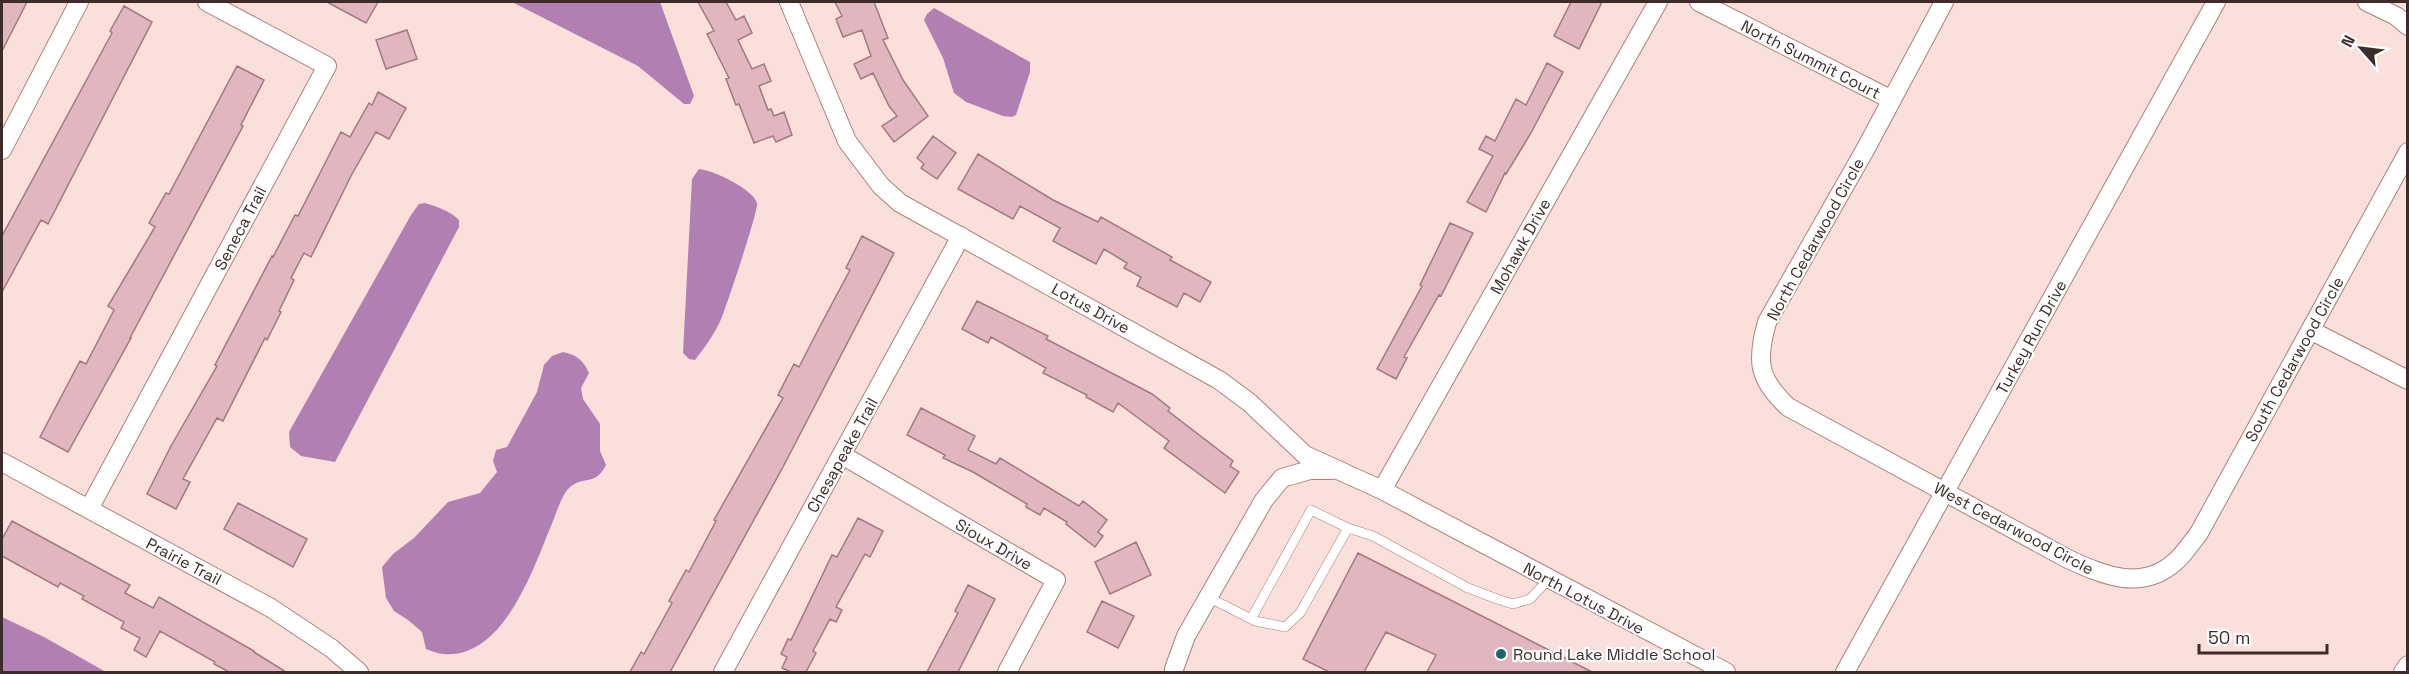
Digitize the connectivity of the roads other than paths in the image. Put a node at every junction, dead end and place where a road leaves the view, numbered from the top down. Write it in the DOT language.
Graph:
graph roads {
  1 [pos="79,2"];
  2 [pos="207,2"];
  3 [pos="789,2"];
  4 [pos="1658,2"];
  5 [pos="1699,2"];
  6 [pos="1944,2"];
  7 [pos="2216,2"];
  8 [pos="2367,2"];
  9 [pos="2408,26"];
  10 [pos="1892,100"];
  11 [pos="2,150"];
  12 [pos="2408,152"];
  13 [pos="960,236"];
  14 [pos="2310,330"];
  15 [pos="2408,380"];
  16 [pos="1859,445"];
  17 [pos="842,455"];
  18 [pos="2,462"];
  19 [pos="1334,470"];
  20 [pos="1382,490"];
  21 [pos="1945,491"];
  22 [pos="89,509"];
  23 [pos="1348,528"];
  24 [pos="1474,539"];
  25 [pos="2175,562"];
  26 [pos="1549,579"];
  27 [pos="1208,597"];
  28 [pos="1251,619"];
  29 [pos="2408,665"];
  30 [pos="1175,671"];
  31 [pos="359,672"];
  32 [pos="723,672"];
  33 [pos="1007,672"];
  34 [pos="1726,672"];
  35 [pos="1845,672"];
  36 [pos="2403,672"];
  1 -- 11 [label="street"];
  2 -- 22 [label="street, Seneca Trail"];
  3 -- 13 [label="street, Lotus Drive"];
  4 -- 20 [label="street, Mohawk Drive"];
  5 -- 10 [label="street, North Summit Court"];
  6 -- 10 [label="street, North Cedarwood Circle"];
  7 -- 21 [label="street, Turkey Run Drive"];
  8 -- 9 [label="street"];
  10 -- 16 [label="street, North Cedarwood Circle"];
  12 -- 14 [label="street, South Cedarwood Circle"];
  13 -- 17 [label="street, Chesapeake Trail"];
  13 -- 19 [label="street, Lotus Drive"];
  14 -- 15 [label="street"];
  14 -- 25 [label="street, South Cedarwood Circle"];
  16 -- 21 [label="street, West Cedarwood Circle"];
  17 -- 32 [label="street, Chesapeake Trail"];
  17 -- 33 [label="street, Sioux Drive"];
  18 -- 22 [label="street, Prairie Trail"];
  19 -- 20 [label="street, Lotus Drive"];
  19 -- 27 [label="street"];
  20 -- 24 [label="street, Lotus Drive"];
  21 -- 25 [label="street, West Cedarwood Circle"];
  21 -- 35 [label="street, Turkey Run Drive"];
  22 -- 31 [label="street, Prairie Trail"];
  23 -- 26 [label="lane"];
  23 -- 28 [label="lane"];
  23 -- 28 [label="lane"];
  24 -- 26 [label="street, North Lotus Drive"];
  26 -- 34 [label="street, North Lotus Drive"];
  27 -- 28 [label="lane"];
  27 -- 30 [label="street"];
  29 -- 36 [label="street"];
}
